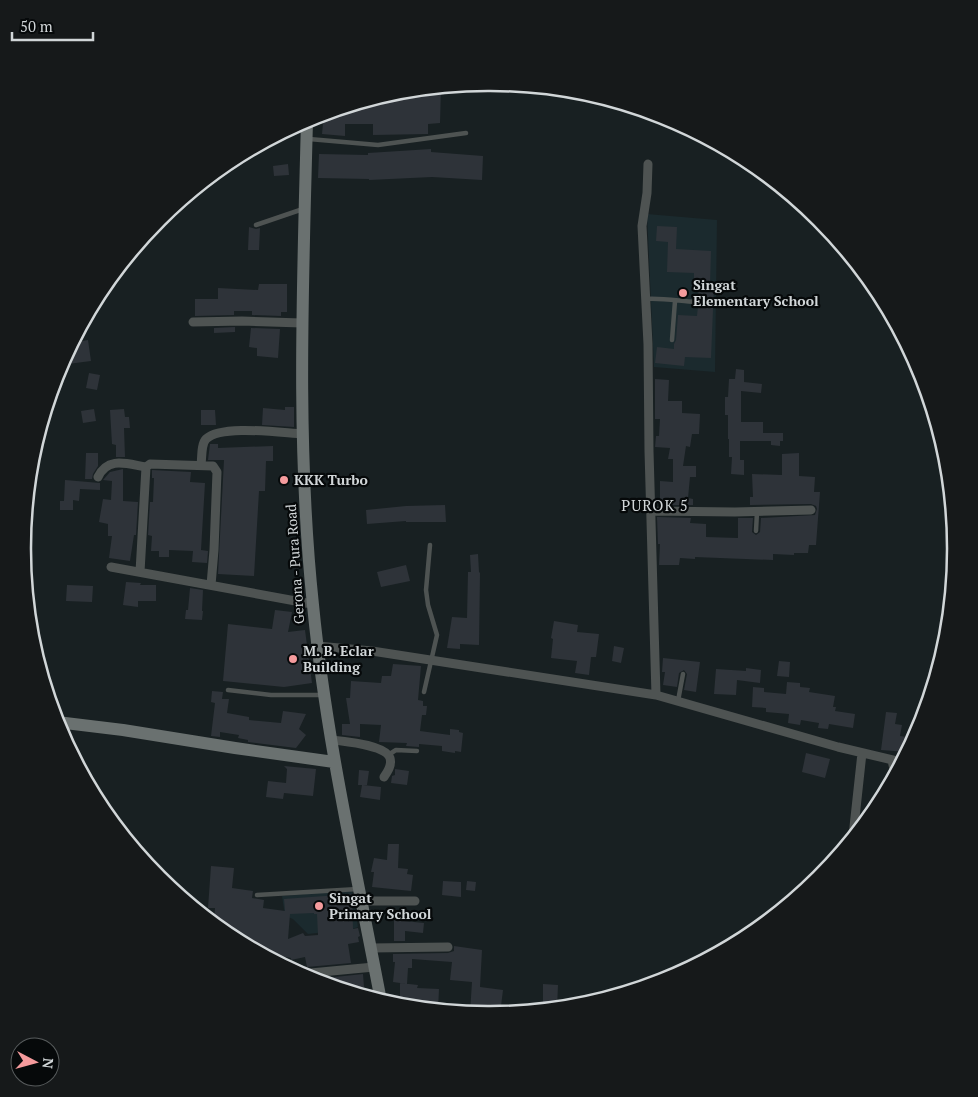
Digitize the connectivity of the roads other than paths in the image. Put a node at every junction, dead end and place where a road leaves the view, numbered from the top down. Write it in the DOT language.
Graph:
graph roads {
  1 [pos="305,130"];
  2 [pos="466,133"];
  3 [pos="306,139"];
  4 [pos="648,164"];
  5 [pos="304,209"];
  6 [pos="256,224"];
  7 [pos="646,299"];
  8 [pos="675,301"];
  9 [pos="696,302"];
  10 [pos="194,322"];
  11 [pos="302,323"];
  12 [pos="672,340"];
  13 [pos="303,434"];
  14 [pos="201,465"];
  15 [pos="146,467"];
  16 [pos="98,477"];
  17 [pos="811,510"];
  18 [pos="651,511"];
  19 [pos="757,511"];
  20 [pos="756,531"];
  21 [pos="430,545"];
  22 [pos="110,567"];
  23 [pos="140,572"];
  24 [pos="210,585"];
  25 [pos="312,604"];
  26 [pos="317,646"];
  27 [pos="432,660"];
  28 [pos="682,674"];
  29 [pos="228,690"];
  30 [pos="424,692"];
  31 [pos="323,695"];
  32 [pos="656,696"];
  33 [pos="678,701"];
  34 [pos="66,723"];
  35 [pos="331,740"];
  36 [pos="417,751"];
  37 [pos="862,753"];
  38 [pos="388,755"];
  39 [pos="894,761"];
  40 [pos="334,762"];
  41 [pos="384,776"];
  42 [pos="854,824"];
  43 [pos="257,895"];
  44 [pos="360,895"];
  45 [pos="415,901"];
  46 [pos="448,947"];
  47 [pos="371,948"];
  48 [pos="374,967"];
  49 [pos="317,972"];
  50 [pos="379,993"];
  1 -- 3 [label="main road, Gerona - Pura Road"];
  2 -- 3 [label="lane"];
  3 -- 5 [label="main road, Gerona - Pura Road"];
  4 -- 7 [label="street"];
  5 -- 6 [label="lane"];
  5 -- 11 [label="main road, Gerona - Pura Road"];
  7 -- 8 [label="lane"];
  7 -- 18 [label="street"];
  8 -- 9 [label="lane"];
  8 -- 12 [label="lane"];
  10 -- 11 [label="street"];
  11 -- 13 [label="main road, Gerona - Pura Road"];
  13 -- 14 [label="street"];
  13 -- 25 [label="main road, Gerona - Pura Road"];
  14 -- 15 [label="street"];
  14 -- 24 [label="street"];
  15 -- 16 [label="street"];
  15 -- 23 [label="street"];
  17 -- 19 [label="street"];
  18 -- 19 [label="street"];
  18 -- 32 [label="street"];
  19 -- 20 [label="lane"];
  21 -- 27 [label="lane"];
  22 -- 23 [label="street"];
  23 -- 24 [label="street"];
  24 -- 25 [label="street"];
  25 -- 26 [label="main road, Gerona - Pura Road"];
  26 -- 27 [label="street"];
  26 -- 31 [label="main road, Gerona - Pura Road"];
  27 -- 30 [label="lane"];
  27 -- 32 [label="street"];
  28 -- 33 [label="lane"];
  29 -- 31 [label="lane"];
  31 -- 35 [label="main road, Gerona - Pura Road"];
  32 -- 33 [label="street"];
  33 -- 37 [label="street"];
  34 -- 40 [label="main road"];
  35 -- 38 [label="street"];
  35 -- 40 [label="main road, Gerona - Pura Road"];
  36 -- 38 [label="lane"];
  37 -- 39 [label="street"];
  37 -- 42 [label="street"];
  38 -- 41 [label="street"];
  40 -- 44 [label="main road, Gerona - Pura Road"];
  43 -- 44 [label="lane"];
  44 -- 45 [label="street"];
  44 -- 47 [label="main road, Gerona - Pura Road"];
  46 -- 47 [label="street"];
  47 -- 48 [label="main road, Gerona - Pura Road"];
  48 -- 49 [label="street"];
  48 -- 50 [label="main road, Gerona - Pura Road"];
}
